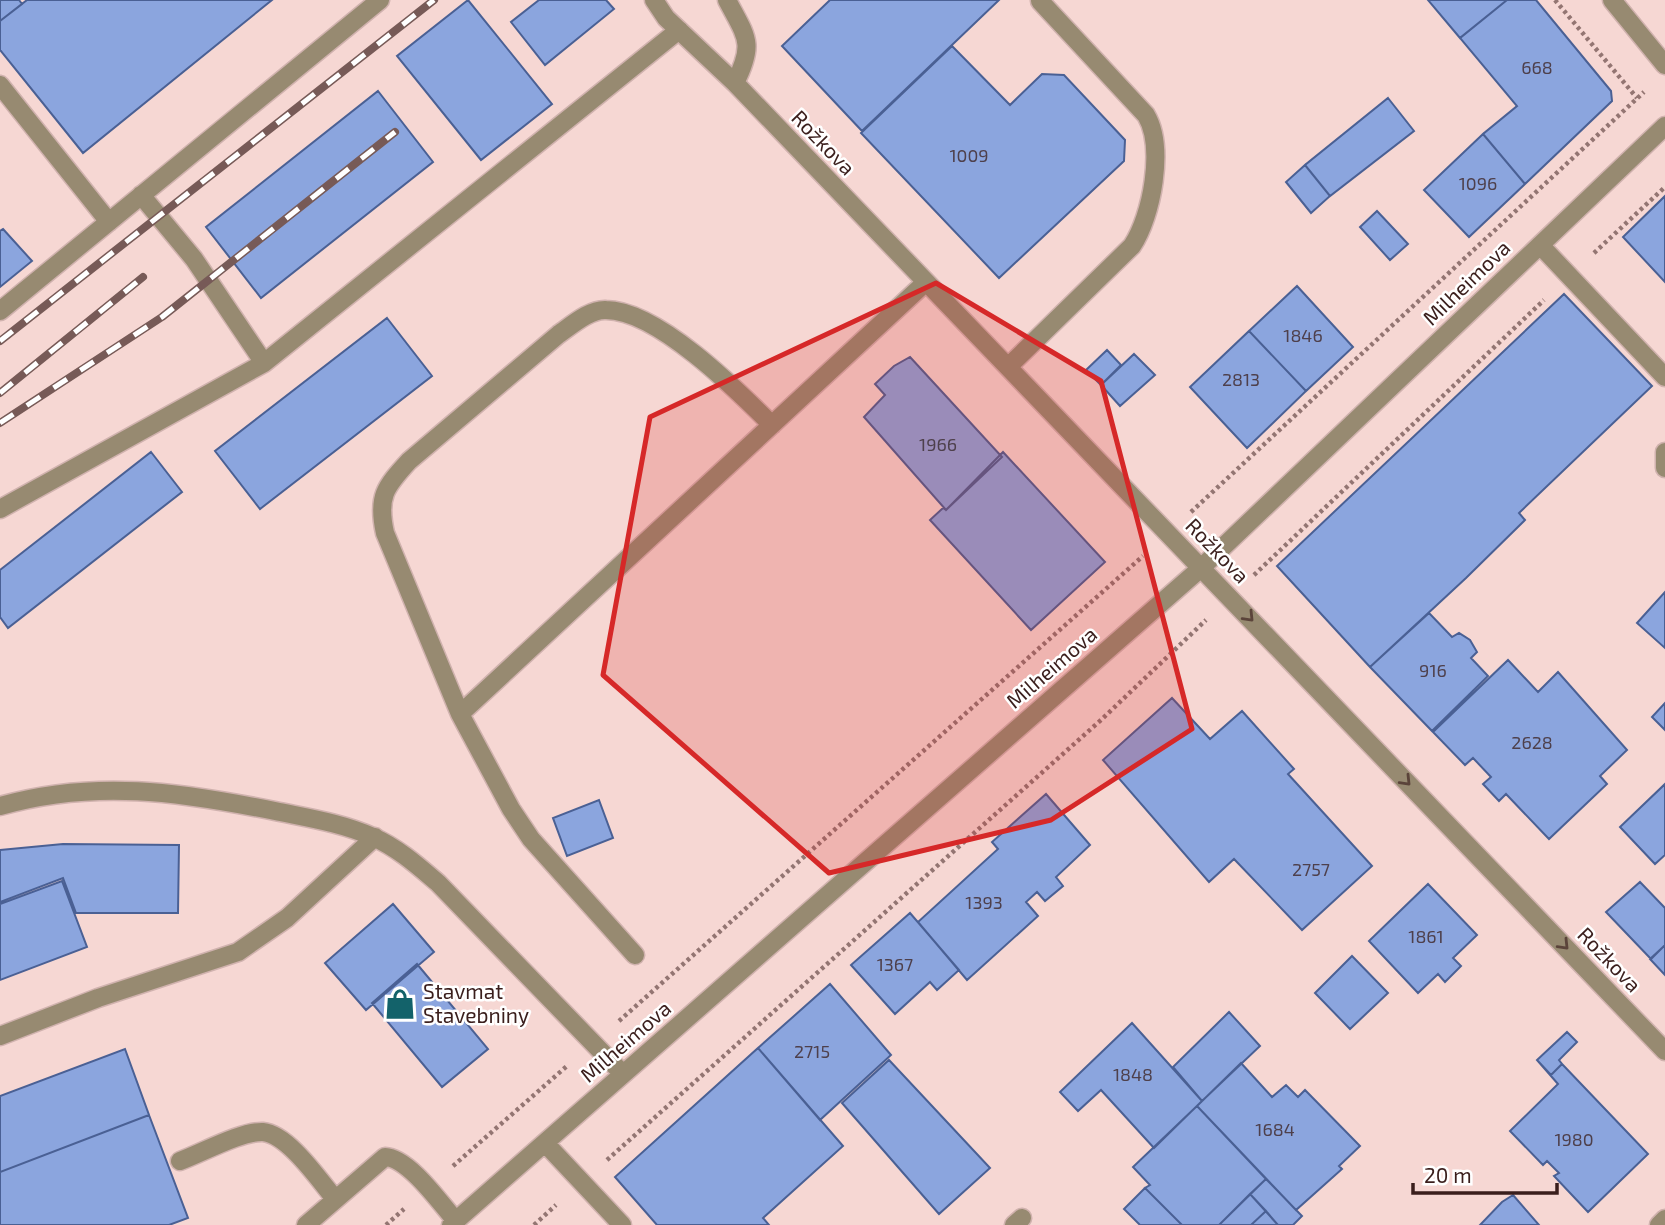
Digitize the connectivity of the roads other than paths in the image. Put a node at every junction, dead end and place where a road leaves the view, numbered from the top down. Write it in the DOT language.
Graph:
graph roads {
  1 [pos="380,0"];
  2 [pos="654,0"];
  3 [pos="727,0"];
  4 [pos="1612,0"];
  5 [pos="1040,1"];
  6 [pos="679,30"];
  7 [pos="1665,65"];
  8 [pos="735,83"];
  9 [pos="0,85"];
  10 [pos="1665,126"];
  11 [pos="141,195"];
  12 [pos="109,222"];
  13 [pos="1540,245"];
  14 [pos="926,282"];
  15 [pos="0,311"];
  16 [pos="264,363"];
  17 [pos="1008,367"];
  18 [pos="1665,377"];
  19 [pos="772,425"];
  20 [pos="1665,452"];
  21 [pos="1665,468"];
  22 [pos="0,509"];
  23 [pos="1201,568"];
  24 [pos="460,714"];
  25 [pos="0,806"];
  26 [pos="375,837"];
  27 [pos="635,955"];
  28 [pos="0,1036"];
  29 [pos="1665,1051"];
  30 [pos="623,1074"];
  31 [pos="545,1143"];
  32 [pos="180,1161"];
  33 [pos="335,1199"];
  34 [pos="1665,1219"];
  35 [pos="454,1223"];
  36 [pos="306,1225"];
  37 [pos="622,1225"];
  38 [pos="1658,1225"];
  1 -- 11 [label="street"];
  2 -- 6 [label="street, Rožkova"];
  3 -- 8 [label="street"];
  4 -- 7 [label="street"];
  5 -- 17 [label="street"];
  6 -- 8 [label="street, Rožkova"];
  6 -- 16 [label="street"];
  8 -- 14 [label="street, Rožkova"];
  9 -- 12 [label="street"];
  10 -- 13 [label="street, Milheimova"];
  11 -- 12 [label="street"];
  11 -- 16 [label="street"];
  12 -- 15 [label="street"];
  13 -- 18 [label="street"];
  13 -- 23 [label="street, Milheimova"];
  14 -- 17 [label="street, Rožkova"];
  14 -- 19 [label="street"];
  16 -- 22 [label="street"];
  17 -- 23 [label="street, Rožkova"];
  19 -- 24 [label="street"];
  19 -- 24 [label="street"];
  20 -- 21 [label="street"];
  23 -- 29 [label="street, Rožkova, one-way"];
  23 -- 30 [label="street, Milheimova"];
  24 -- 27 [label="street"];
  25 -- 26 [label="street"];
  26 -- 28 [label="street"];
  26 -- 30 [label="street"];
  30 -- 31 [label="street, Milheimova"];
  31 -- 35 [label="street, Milheimova"];
  31 -- 37 [label="street"];
  32 -- 33 [label="street"];
  33 -- 35 [label="street"];
  33 -- 36 [label="street"];
  34 -- 38 [label="street"];
}
